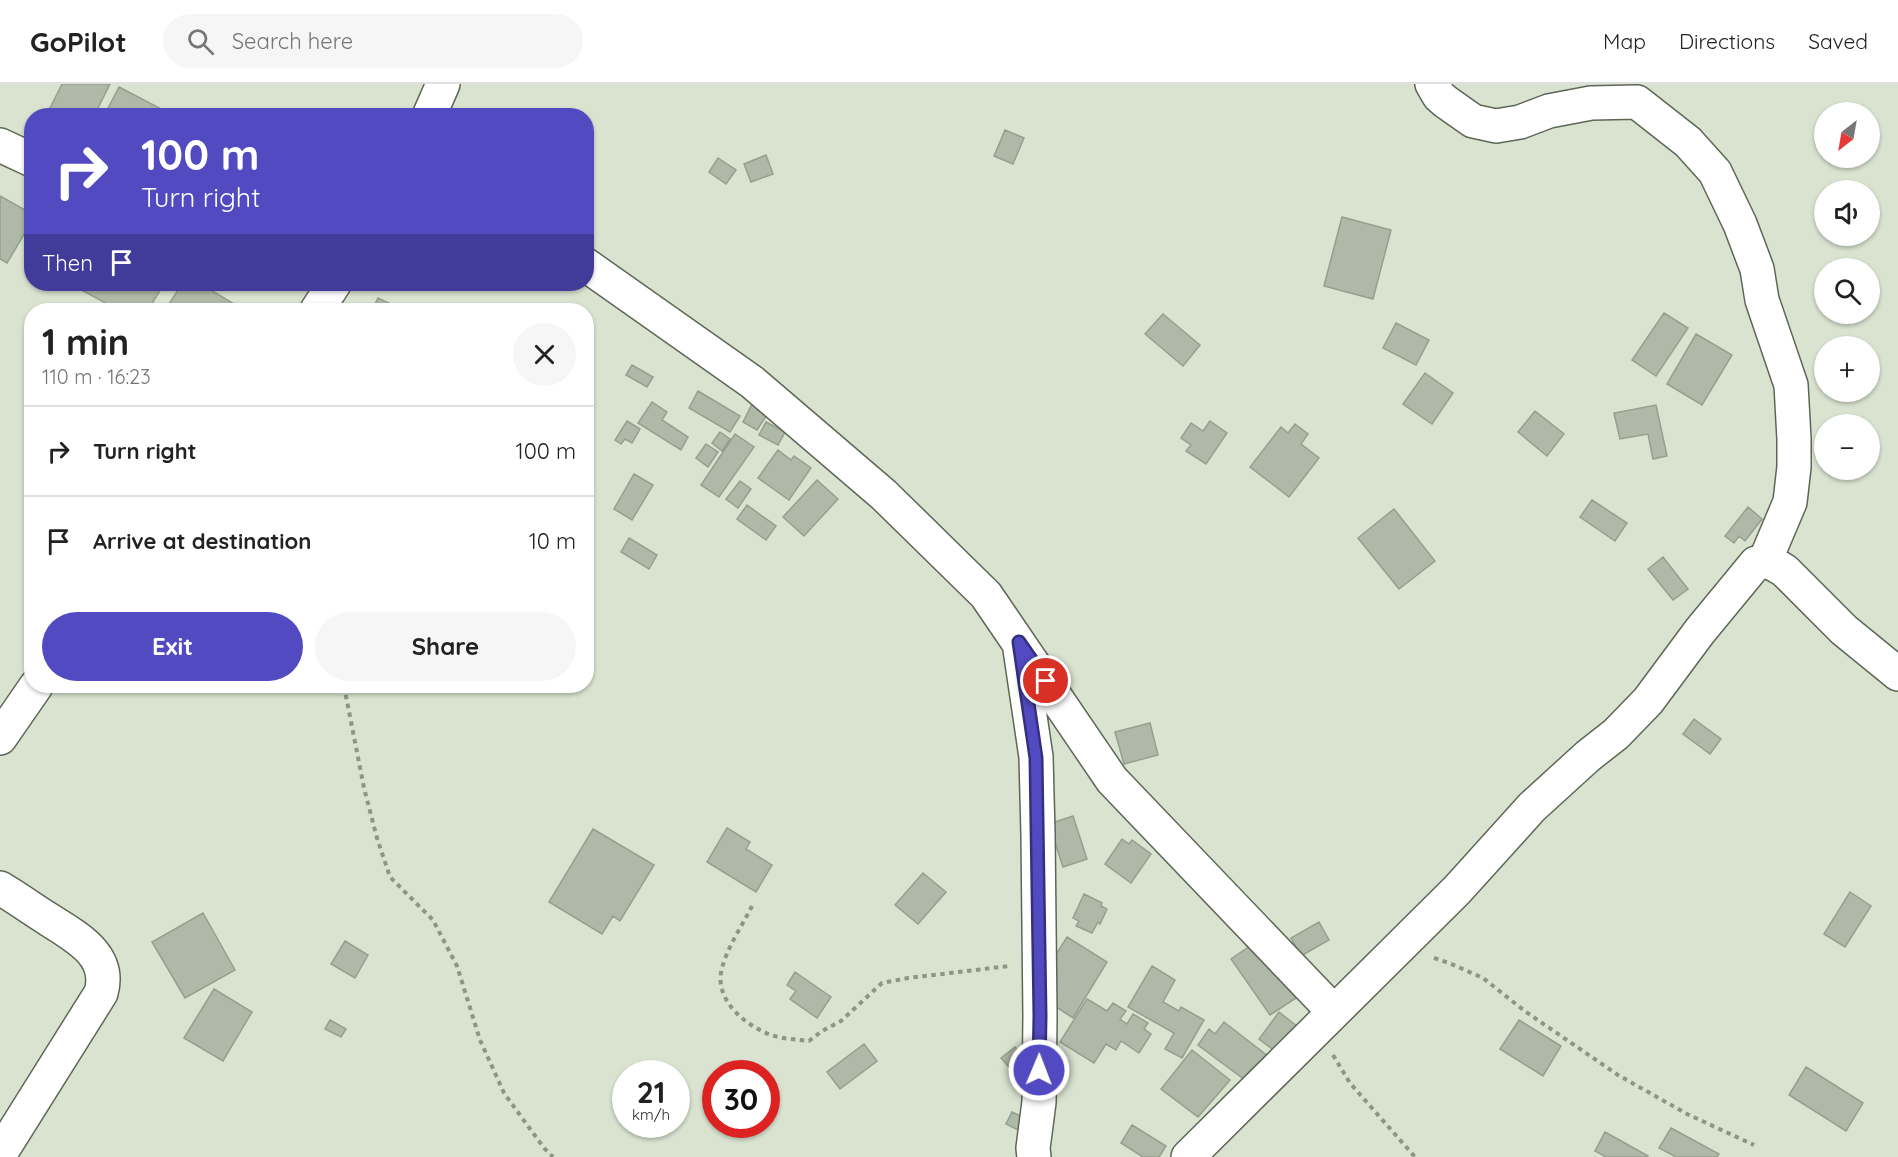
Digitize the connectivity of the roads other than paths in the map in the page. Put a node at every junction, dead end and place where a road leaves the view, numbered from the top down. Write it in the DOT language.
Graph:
graph roads {
  1 [pos="443,84"];
  2 [pos="453,84"];
  3 [pos="1432,84"];
  4 [pos="1639,93"];
  5 [pos="432,108"];
  6 [pos="456,108"];
  7 [pos="0,145"];
  8 [pos="24,156"];
  9 [pos="594,271"];
  10 [pos="1765,561"];
  11 [pos="1019,642"];
  12 [pos="1898,674"];
  13 [pos="31,693"];
  14 [pos="0,738"];
  15 [pos="0,888"];
  16 [pos="1326,1020"];
  17 [pos="0,1154"];
  18 [pos="1034,1157"];
  19 [pos="1188,1157"];
  1 -- 5 [label="street"];
  2 -- 6 [label="street"];
  3 -- 4 [label="street"];
  4 -- 10 [label="street"];
  7 -- 8 [label="street"];
  9 -- 11 [label="street"];
  10 -- 12 [label="street"];
  10 -- 16 [label="street"];
  11 -- 16 [label="street"];
  11 -- 18 [label="street"];
  13 -- 14 [label="street"];
  15 -- 17 [label="street"];
  16 -- 19 [label="street"];
}
